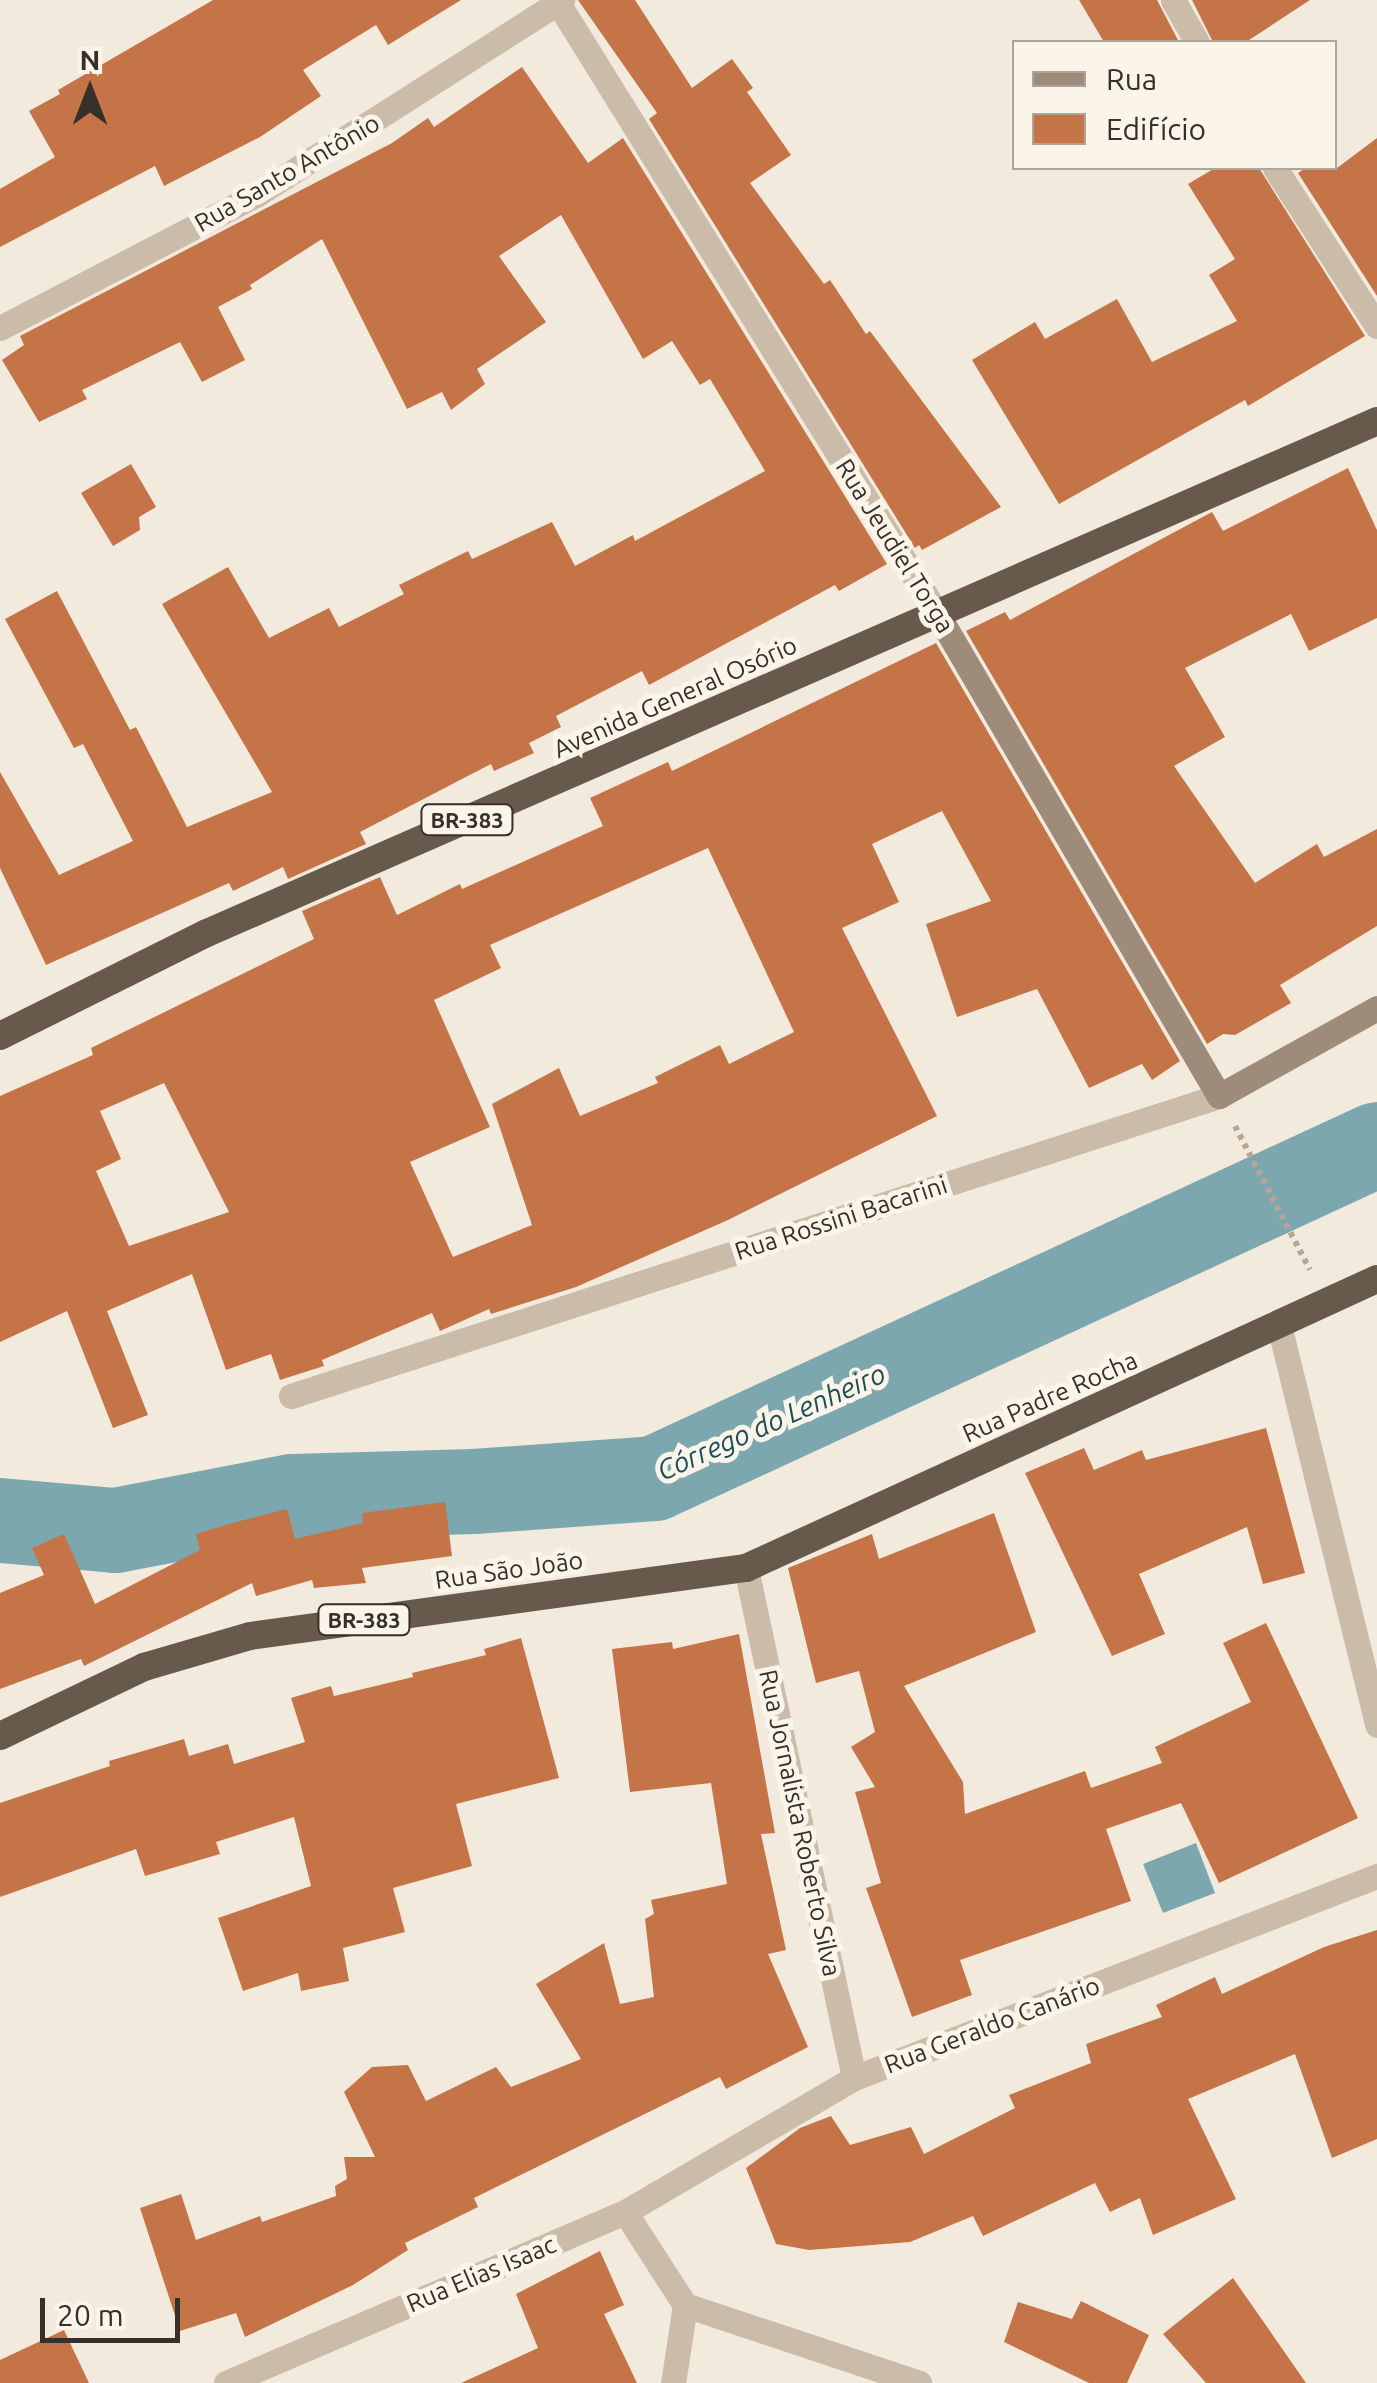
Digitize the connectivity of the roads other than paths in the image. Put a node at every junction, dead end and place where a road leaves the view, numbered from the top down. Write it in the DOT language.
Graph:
graph roads {
  1 [pos="1173,0"];
  2 [pos="560,2"];
  3 [pos="1196,40"];
  4 [pos="1276,170"];
  5 [pos="1377,326"];
  6 [pos="0,328"];
  7 [pos="1377,421"];
  8 [pos="938,615"];
  9 [pos="1377,1008"];
  10 [pos="0,1036"];
  11 [pos="1219,1096"];
  12 [pos="1377,1278"];
  13 [pos="1280,1325"];
  14 [pos="291,1396"];
  15 [pos="746,1568"];
  16 [pos="1377,1725"];
  17 [pos="0,1736"];
  18 [pos="1377,1876"];
  19 [pos="854,2078"];
  20 [pos="625,2212"];
  21 [pos="685,2305"];
  22 [pos="226,2383"];
  23 [pos="674,2383"];
  24 [pos="919,2383"];
  1 -- 3 [label="street"];
  2 -- 6 [label="street, Rua Santo Antônio"];
  2 -- 8 [label="street, Rua Jeudiel Torga"];
  4 -- 5 [label="street"];
  7 -- 8 [label="highway, Avenida General Osório / BR-383"];
  8 -- 10 [label="highway, Avenida General Osório / BR-383"];
  8 -- 11 [label="main road, Rua Jeudiel Torga"];
  9 -- 11 [label="main road, Rua Rossini Bacarini"];
  11 -- 14 [label="street, Rua Rossini Bacarini"];
  12 -- 13 [label="highway, Rua Padre Rocha / BR-383"];
  13 -- 15 [label="highway, Rua Padre Rocha / BR-383"];
  13 -- 16 [label="street"];
  15 -- 17 [label="highway, Rua São João / BR-383"];
  15 -- 19 [label="street, Rua Jornalista Roberto Silva"];
  18 -- 19 [label="street, Rua Geraldo Canário"];
  19 -- 20 [label="street, Rua Geraldo Canário"];
  20 -- 21 [label="street"];
  20 -- 22 [label="street, Rua Elias Isaac"];
  21 -- 23 [label="street"];
  21 -- 24 [label="street"];
}
